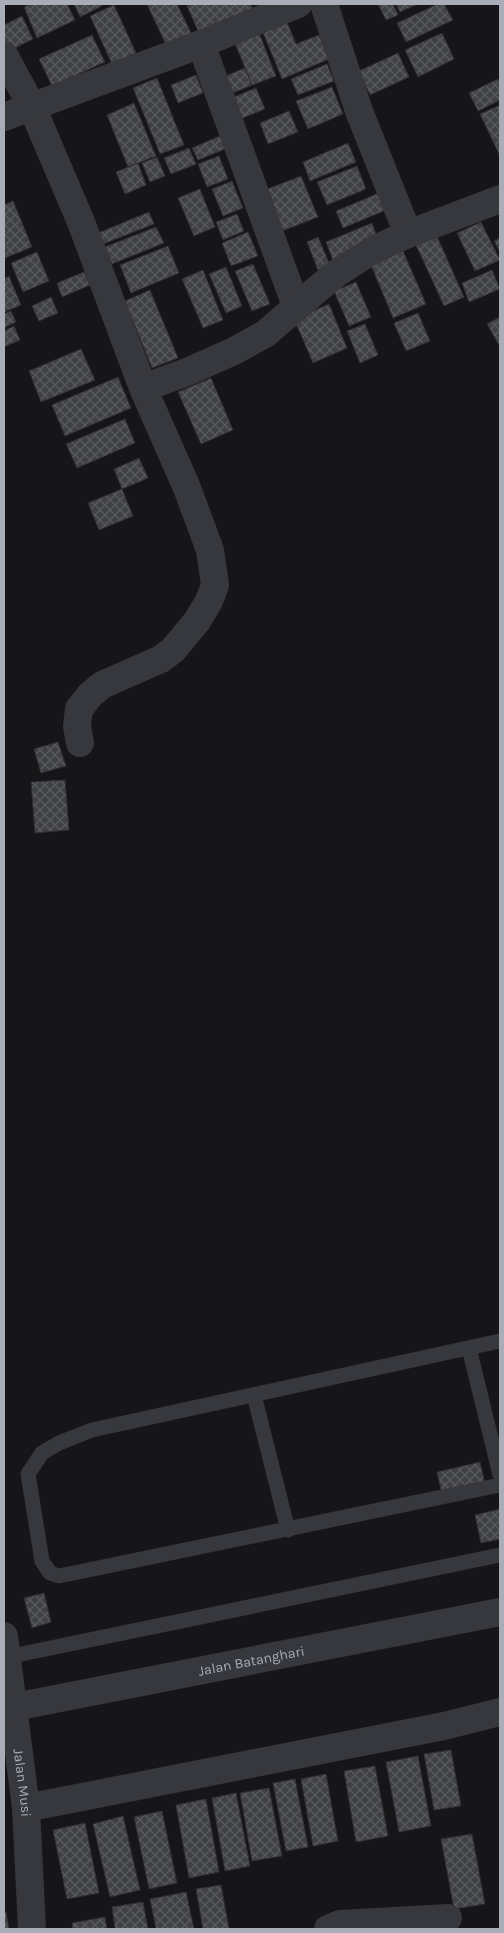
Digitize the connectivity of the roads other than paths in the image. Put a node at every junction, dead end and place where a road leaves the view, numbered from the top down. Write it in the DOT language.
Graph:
graph roads {
  1 [pos="298,4"];
  2 [pos="324,4"];
  3 [pos="201,44"];
  4 [pos="4,54"];
  5 [pos="32,107"];
  6 [pos="4,117"];
  7 [pos="500,198"];
  8 [pos="408,234"];
  9 [pos="296,306"];
  10 [pos="143,388"];
  11 [pos="80,743"];
  12 [pos="500,1341"];
  13 [pos="469,1348"];
  14 [pos="254,1395"];
  15 [pos="500,1475"];
  16 [pos="500,1485"];
  17 [pos="288,1530"];
  18 [pos="500,1555"];
  19 [pos="500,1612"];
  20 [pos="5,1646"];
  21 [pos="8,1708"];
  22 [pos="500,1712"];
  23 [pos="26,1808"];
  24 [pos="448,1918"];
  25 [pos="32,1929"];
  26 [pos="328,1929"];
  1 -- 3 [label="street"];
  2 -- 8 [label="street"];
  3 -- 5 [label="street"];
  3 -- 9 [label="street"];
  4 -- 5 [label="street"];
  5 -- 6 [label="street"];
  5 -- 10 [label="street"];
  7 -- 8 [label="street"];
  8 -- 9 [label="street"];
  9 -- 10 [label="street"];
  10 -- 11 [label="street"];
  12 -- 13 [label="lane"];
  13 -- 14 [label="lane"];
  13 -- 15 [label="lane"];
  14 -- 17 [label="lane"];
  14 -- 17 [label="lane"];
  16 -- 17 [label="lane"];
  18 -- 20 [label="lane"];
  19 -- 21 [label="street, Jalan Batanghari"];
  20 -- 21 [label="street, Jalan Musi"];
  21 -- 23 [label="street, Jalan Musi"];
  22 -- 23 [label="street"];
  23 -- 25 [label="street, Jalan Musi"];
  24 -- 26 [label="street"];
}
